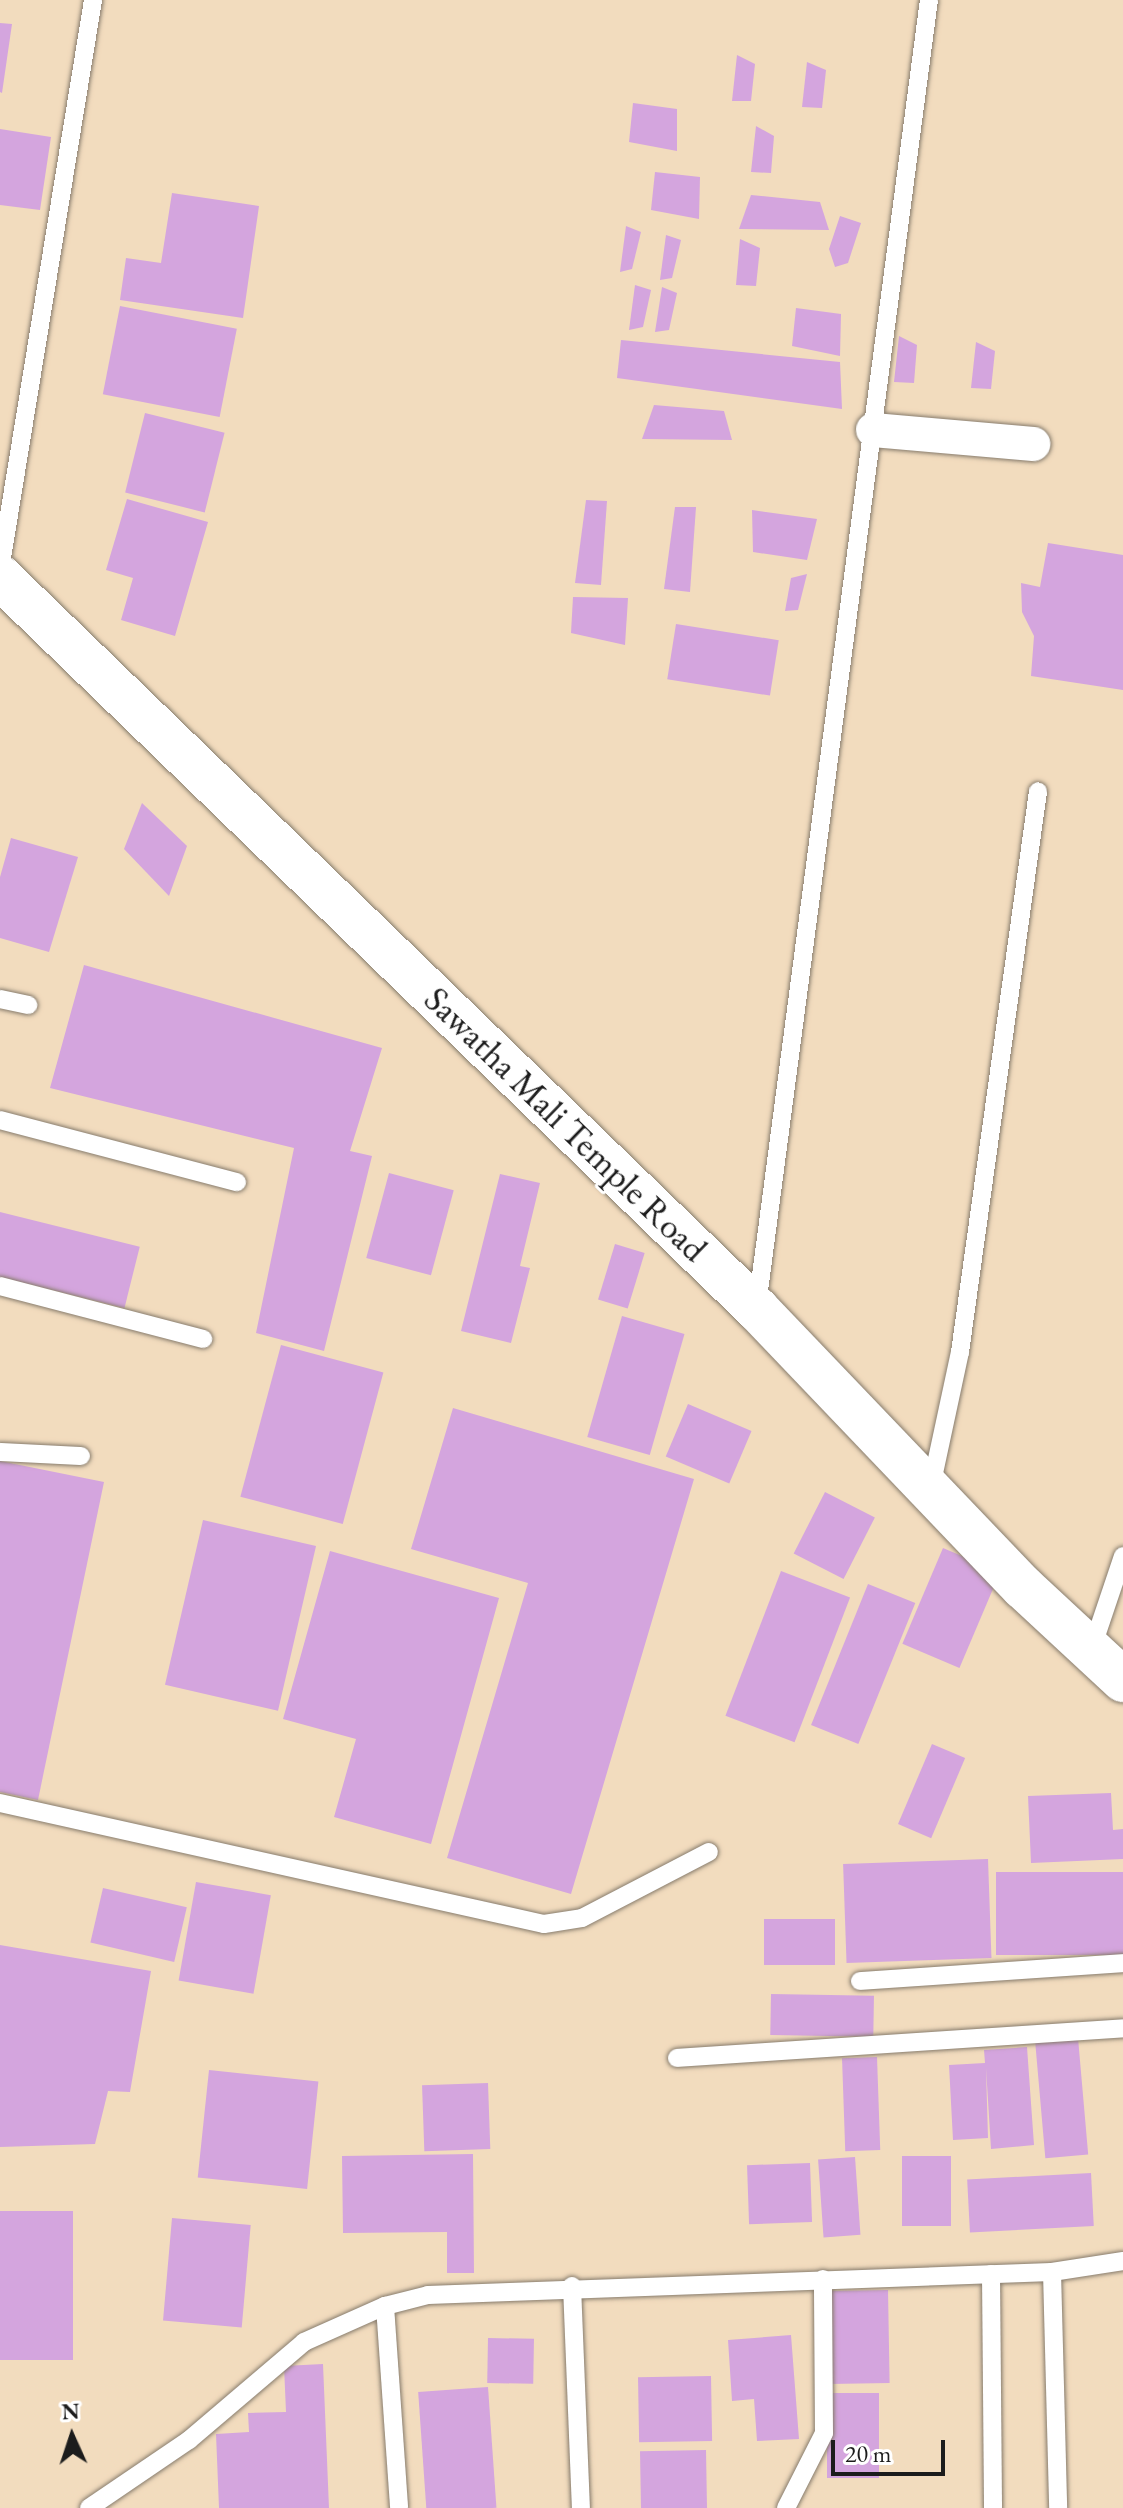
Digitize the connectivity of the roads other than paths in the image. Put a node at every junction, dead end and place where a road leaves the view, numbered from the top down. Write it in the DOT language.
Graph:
graph roads {
  1 [pos="93,0"];
  2 [pos="929,0"];
  3 [pos="873,430"];
  4 [pos="1033,444"];
  5 [pos="0,570"];
  6 [pos="0,577"];
  7 [pos="1038,791"];
  8 [pos="0,999"];
  9 [pos="28,1005"];
  10 [pos="0,1120"];
  11 [pos="237,1182"];
  12 [pos="0,1286"];
  13 [pos="757,1309"];
  14 [pos="203,1339"];
  15 [pos="0,1452"];
  16 [pos="81,1456"];
  17 [pos="930,1490"];
  18 [pos="1123,1556"];
  19 [pos="1091,1651"];
  20 [pos="1123,1680"];
  21 [pos="0,1803"];
  22 [pos="709,1852"];
  23 [pos="1123,1963"];
  24 [pos="860,1981"];
  25 [pos="1123,2028"];
  26 [pos="677,2058"];
  27 [pos="1123,2261"];
  28 [pos="1052,2272"];
  29 [pos="991,2274"];
  30 [pos="823,2279"];
  31 [pos="572,2286"];
  32 [pos="385,2306"];
  33 [pos="99,2505"];
  34 [pos="399,2508"];
  35 [pos="581,2508"];
  36 [pos="786,2508"];
  37 [pos="993,2508"];
  38 [pos="1058,2508"];
  1 -- 5 [label="lane"];
  2 -- 3 [label="lane"];
  3 -- 4 [label="street"];
  3 -- 13 [label="lane"];
  6 -- 13 [label="street, Sawatha Mali Temple Road"];
  7 -- 17 [label="lane"];
  8 -- 9 [label="lane"];
  10 -- 11 [label="lane"];
  12 -- 14 [label="lane"];
  13 -- 17 [label="street, Sawatha Mali Temple Road"];
  15 -- 16 [label="lane"];
  17 -- 19 [label="street, Sawatha Mali Temple Road"];
  18 -- 19 [label="lane"];
  19 -- 20 [label="street, Sawatha Mali Temple Road"];
  21 -- 22 [label="lane"];
  23 -- 24 [label="lane"];
  25 -- 26 [label="lane"];
  27 -- 28 [label="lane"];
  28 -- 29 [label="lane"];
  28 -- 38 [label="lane"];
  29 -- 30 [label="lane"];
  29 -- 37 [label="lane"];
  30 -- 31 [label="lane"];
  30 -- 36 [label="lane"];
  31 -- 32 [label="lane"];
  31 -- 35 [label="lane"];
  32 -- 33 [label="lane"];
  32 -- 34 [label="lane"];
}
